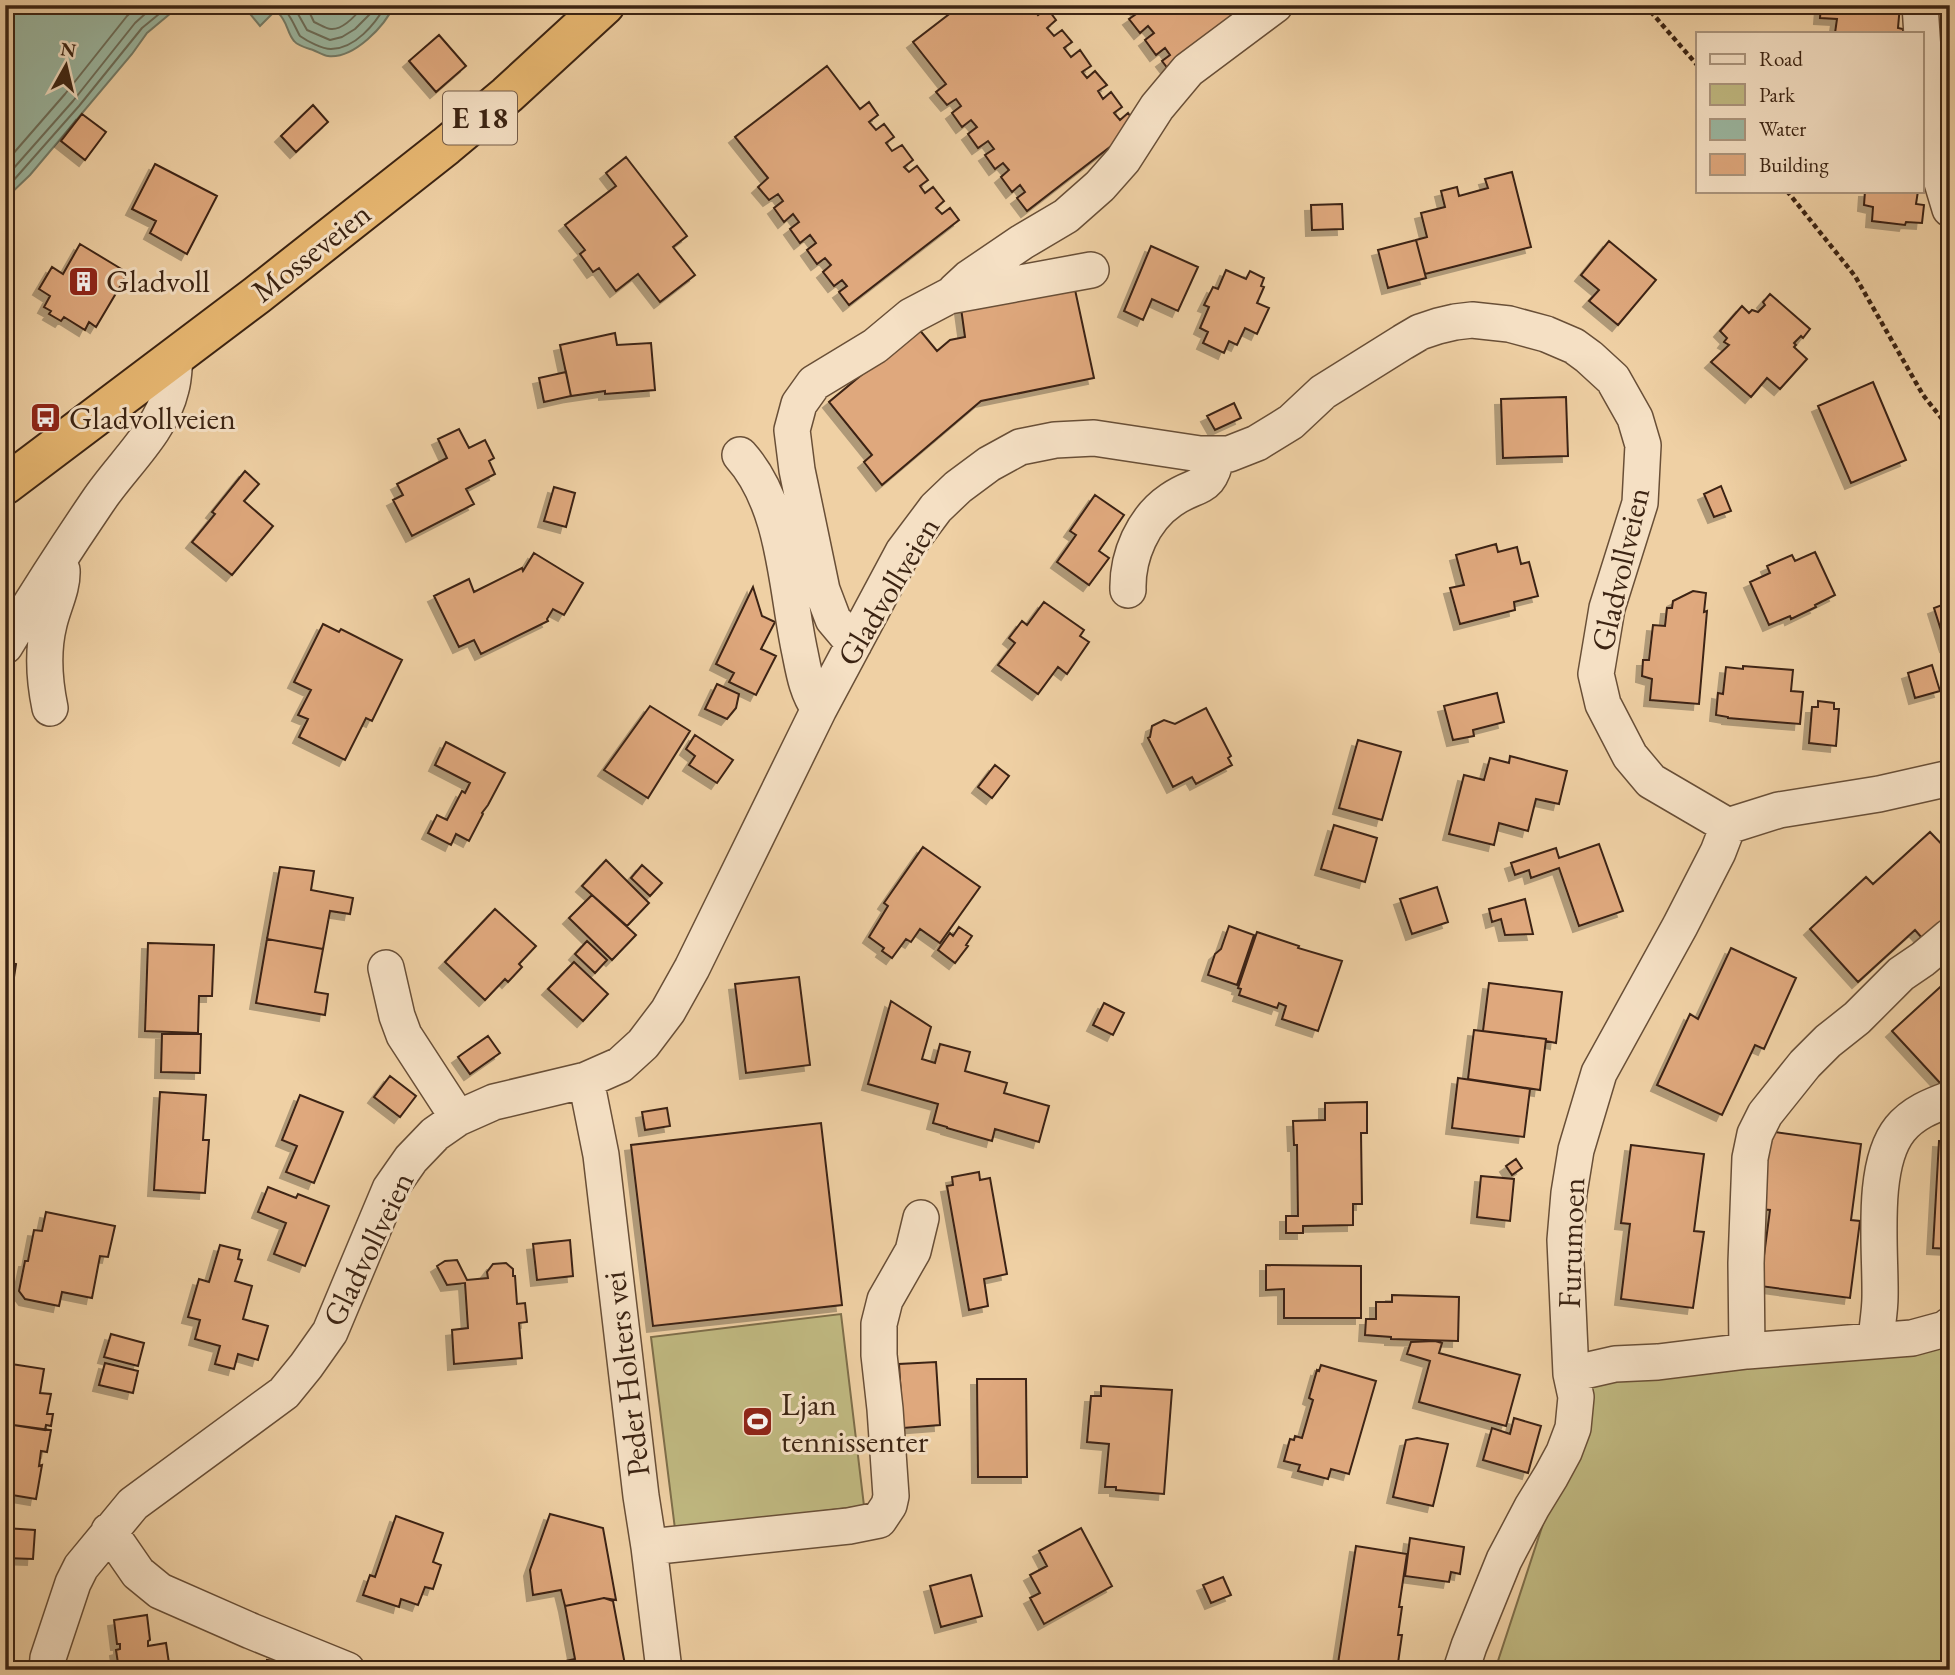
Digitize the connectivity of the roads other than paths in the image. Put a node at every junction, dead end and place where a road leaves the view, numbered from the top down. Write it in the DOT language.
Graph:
graph roads {
  1 [pos="606,5"];
  2 [pos="1275,5"];
  3 [pos="1920,5"];
  4 [pos="1922,32"];
  5 [pos="1924,66"];
  6 [pos="1950,209"];
  7 [pos="1091,270"];
  8 [pos="949,296"];
  9 [pos="175,357"];
  10 [pos="1217,454"];
  11 [pos="740,455"];
  12 [pos="5,485"];
  13 [pos="61,556"];
  14 [pos="1128,590"];
  15 [pos="855,644"];
  16 [pos="5,646"];
  17 [pos="50,708"];
  18 [pos="819,709"];
  19 [pos="1950,778"];
  20 [pos="1728,825"];
  21 [pos="1949,937"];
  22 [pos="386,968"];
  23 [pos="586,1080"];
  24 [pos="1950,1099"];
  25 [pos="458,1118"];
  26 [pos="921,1218"];
  27 [pos="1950,1325"];
  28 [pos="1876,1340"];
  29 [pos="1747,1351"];
  30 [pos="1571,1374"];
  31 [pos="109,1531"];
  32 [pos="649,1547"];
  33 [pos="47,1670"];
  34 [pos="347,1670"];
  35 [pos="664,1670"];
  36 [pos="1461,1670"];
  1 -- 9 [label="highway, Mosseveien / E 18"];
  2 -- 8 [label="street"];
  3 -- 4 [label="street"];
  5 -- 6 [label="street"];
  7 -- 8 [label="street"];
  8 -- 15 [label="street"];
  9 -- 12 [label="highway, Mosseveien / E 18"];
  9 -- 13 [label="street"];
  10 -- 14 [label="street"];
  10 -- 15 [label="street, Gladvollveien"];
  10 -- 20 [label="street, Gladvollveien"];
  11 -- 18 [label="street"];
  13 -- 16 [label="street"];
  13 -- 17 [label="street"];
  15 -- 18 [label="street, Gladvollveien"];
  18 -- 23 [label="street, Gladvollveien"];
  19 -- 20 [label="street"];
  20 -- 30 [label="street, Furumoen"];
  21 -- 29 [label="street"];
  22 -- 25 [label="street"];
  23 -- 25 [label="street, Gladvollveien"];
  23 -- 32 [label="street, Peder Holters vei"];
  24 -- 28 [label="street"];
  25 -- 31 [label="street, Gladvollveien"];
  26 -- 32 [label="street"];
  27 -- 28 [label="street"];
  28 -- 29 [label="street"];
  29 -- 30 [label="street"];
  30 -- 36 [label="street, Furumoen"];
  31 -- 33 [label="street, Gladvollveien"];
  31 -- 34 [label="street"];
  32 -- 35 [label="street, Peder Holters vei"];
}
